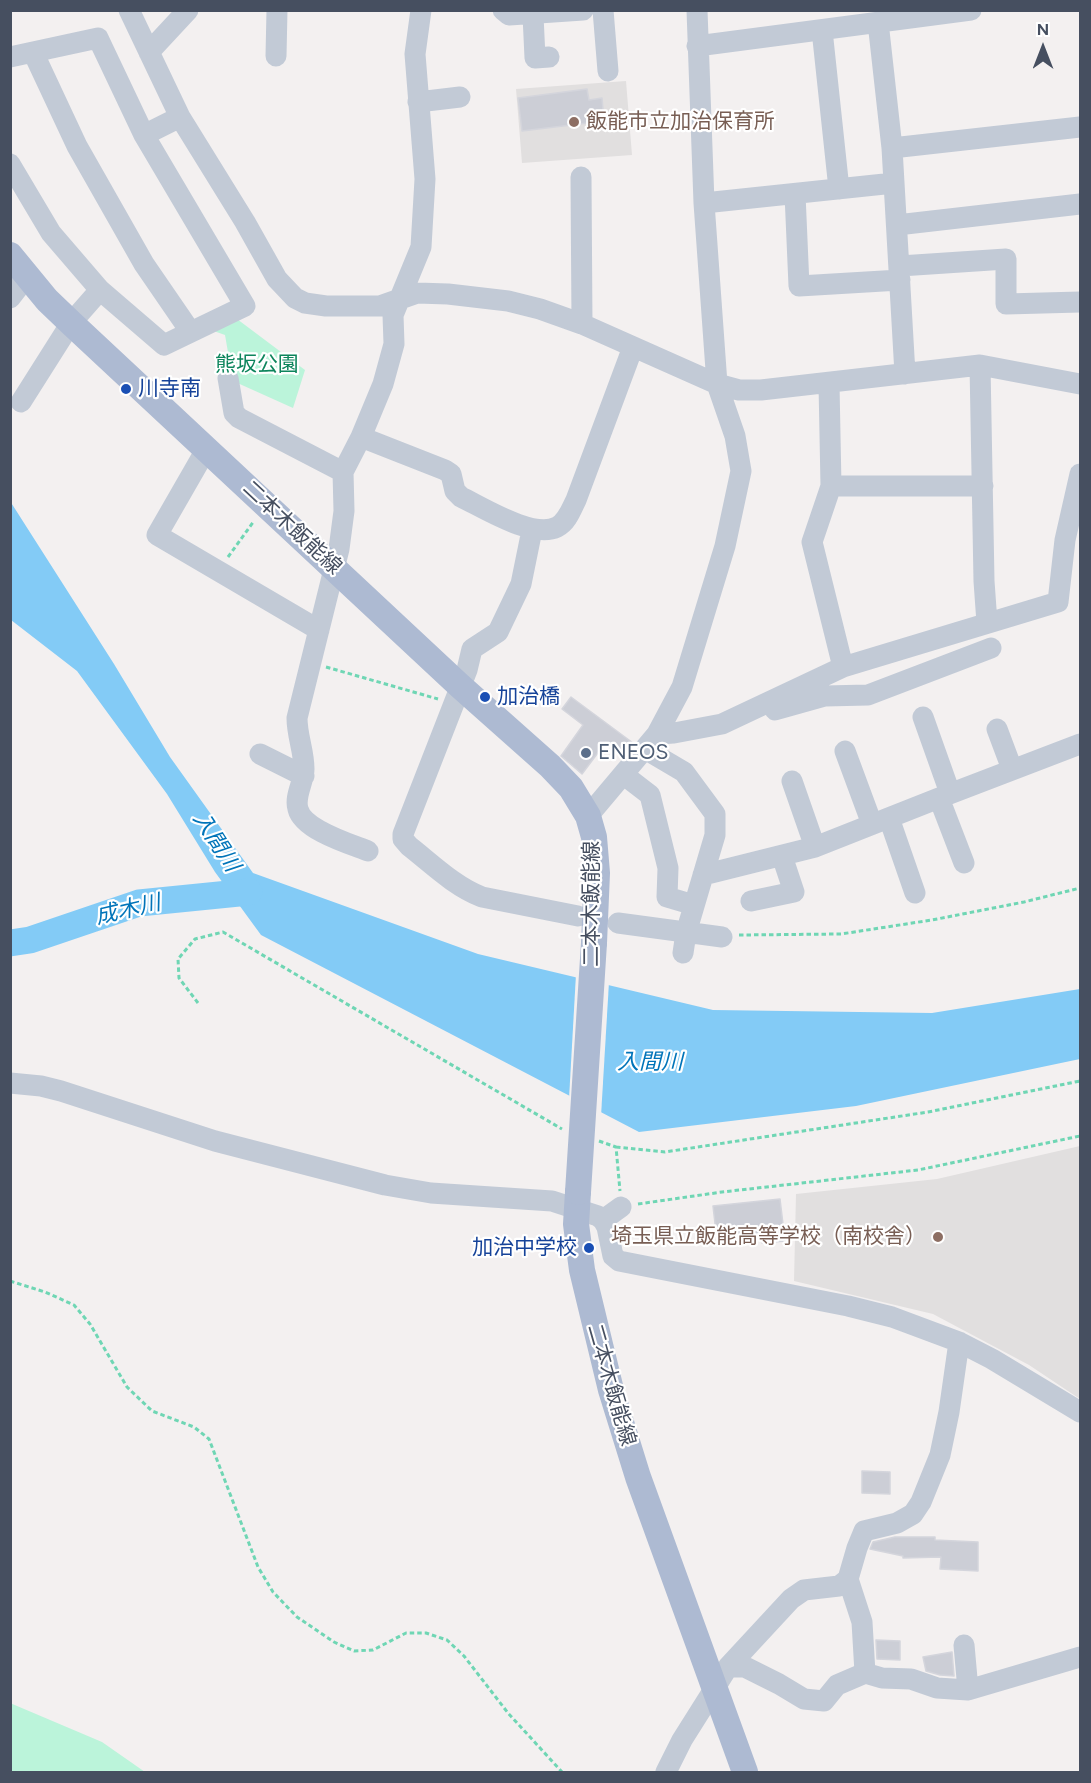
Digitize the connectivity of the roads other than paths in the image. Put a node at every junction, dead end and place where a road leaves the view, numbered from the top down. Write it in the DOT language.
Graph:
graph roads {
  1 [pos="129,10"];
  2 [pos="188,10"];
  3 [pos="277,10"];
  4 [pos="421,10"];
  5 [pos="503,10"];
  6 [pos="583,10"];
  7 [pos="603,10"];
  8 [pos="697,10"];
  9 [pos="970,10"];
  10 [pos="942,12"];
  11 [pos="533,15"];
  12 [pos="878,22"];
  13 [pos="822,30"];
  14 [pos="697,46"];
  15 [pos="33,52"];
  16 [pos="149,52"];
  17 [pos="276,56"];
  18 [pos="10,57"];
  19 [pos="549,57"];
  20 [pos="608,71"];
  21 [pos="460,97"];
  22 [pos="418,102"];
  23 [pos="180,117"];
  24 [pos="1080,127"];
  25 [pos="144,135"];
  26 [pos="892,148"];
  27 [pos="10,164"];
  28 [pos="581,177"];
  29 [pos="894,183"];
  30 [pos="839,189"];
  31 [pos="795,194"];
  32 [pos="704,203"];
  33 [pos="1080,204"];
  34 [pos="897,225"];
  35 [pos="10,255"];
  36 [pos="900,273"];
  37 [pos="27,276"];
  38 [pos="100,290"];
  39 [pos="10,298"];
  40 [pos="400,299"];
  41 [pos="1080,302"];
  42 [pos="71,323"];
  43 [pos="582,324"];
  44 [pos="190,331"];
  45 [pos="633,347"];
  46 [pos="980,365"];
  47 [pos="905,374"];
  48 [pos="228,378"];
  49 [pos="717,384"];
  50 [pos="829,384"];
  51 [pos="1080,384"];
  52 [pos="21,402"];
  53 [pos="361,437"];
  54 [pos="207,448"];
  55 [pos="343,472"];
  56 [pos="1080,474"];
  57 [pos="831,486"];
  58 [pos="983,486"];
  59 [pos="532,530"];
  60 [pos="334,568"];
  61 [pos="987,623"];
  62 [pos="319,630"];
  63 [pos="991,648"];
  64 [pos="843,667"];
  65 [pos="457,695"];
  66 [pos="923,717"];
  67 [pos="723,724"];
  68 [pos="998,729"];
  69 [pos="651,742"];
  70 [pos="1080,744"];
  71 [pos="845,751"];
  72 [pos="260,754"];
  73 [pos="1012,769"];
  74 [pos="624,775"];
  75 [pos="304,776"];
  76 [pos="792,781"];
  77 [pos="944,795"];
  78 [pos="588,816"];
  79 [pos="880,821"];
  80 [pos="815,848"];
  81 [pos="368,852"];
  82 [pos="782,856"];
  83 [pos="964,863"];
  84 [pos="703,875"];
  85 [pos="915,893"];
  86 [pos="752,901"];
  87 [pos="694,905"];
  88 [pos="578,916"];
  89 [pos="618,923"];
  90 [pos="722,937"];
  91 [pos="685,943"];
  92 [pos="10,1083"];
  93 [pos="577,1201"];
  94 [pos="621,1208"];
  95 [pos="603,1220"];
  96 [pos="959,1342"];
  97 [pos="1080,1412"];
  98 [pos="848,1579"];
  99 [pos="964,1645"];
  100 [pos="1080,1657"];
  101 [pos="728,1667"];
  102 [pos="865,1673"];
  103 [pos="713,1688"];
  104 [pos="968,1690"];
  105 [pos="666,1773"];
  106 [pos="745,1773"];
  1 -- 16 [label="street"];
  2 -- 16 [label="street"];
  3 -- 17 [label="street"];
  4 -- 22 [label="street"];
  5 -- 11 [label="street"];
  6 -- 11 [label="street"];
  7 -- 20 [label="street"];
  8 -- 14 [label="street"];
  9 -- 10 [label="street"];
  10 -- 12 [label="street"];
  11 -- 19 [label="street"];
  12 -- 13 [label="street"];
  12 -- 26 [label="street"];
  13 -- 14 [label="street"];
  13 -- 30 [label="street"];
  14 -- 32 [label="street"];
  15 -- 18 [label="street"];
  15 -- 25 [label="street"];
  15 -- 44 [label="street"];
  16 -- 23 [label="street"];
  21 -- 22 [label="street"];
  22 -- 40 [label="street"];
  23 -- 25 [label="street"];
  23 -- 40 [label="street"];
  24 -- 26 [label="street"];
  25 -- 44 [label="street"];
  26 -- 29 [label="street"];
  27 -- 38 [label="street"];
  28 -- 43 [label="street"];
  29 -- 30 [label="street"];
  29 -- 34 [label="street"];
  30 -- 31 [label="street"];
  31 -- 32 [label="street"];
  31 -- 36 [label="street"];
  32 -- 49 [label="street"];
  33 -- 34 [label="street"];
  34 -- 36 [label="street"];
  35 -- 37 [label="main road, 二本木飯能線"];
  36 -- 41 [label="street"];
  36 -- 47 [label="street"];
  37 -- 39 [label="street"];
  37 -- 42 [label="main road, 二本木飯能線"];
  38 -- 42 [label="street"];
  38 -- 44 [label="street"];
  40 -- 43 [label="street"];
  40 -- 53 [label="street"];
  42 -- 52 [label="street"];
  42 -- 54 [label="main road, 二本木飯能線"];
  43 -- 45 [label="street"];
  45 -- 49 [label="street"];
  45 -- 59 [label="street"];
  46 -- 47 [label="street"];
  46 -- 51 [label="street"];
  46 -- 58 [label="street"];
  47 -- 50 [label="street"];
  48 -- 55 [label="street"];
  49 -- 50 [label="street"];
  49 -- 69 [label="street"];
  50 -- 57 [label="street"];
  53 -- 55 [label="street"];
  53 -- 59 [label="street"];
  54 -- 60 [label="main road, 二本木飯能線"];
  54 -- 62 [label="street"];
  55 -- 60 [label="street"];
  56 -- 61 [label="street"];
  57 -- 58 [label="street"];
  57 -- 64 [label="street"];
  58 -- 61 [label="street"];
  59 -- 65 [label="street"];
  60 -- 62 [label="street"];
  60 -- 65 [label="main road, 二本木飯能線"];
  61 -- 64 [label="street"];
  62 -- 75 [label="street"];
  63 -- 67 [label="street"];
  64 -- 67 [label="street"];
  65 -- 78 [label="main road, 二本木飯能線"];
  65 -- 88 [label="street"];
  66 -- 77 [label="street"];
  67 -- 69 [label="street"];
  68 -- 73 [label="street"];
  69 -- 74 [label="street"];
  69 -- 84 [label="street"];
  70 -- 73 [label="street"];
  71 -- 79 [label="street"];
  72 -- 75 [label="street"];
  73 -- 77 [label="street"];
  74 -- 78 [label="street"];
  74 -- 87 [label="street"];
  75 -- 81 [label="street"];
  76 -- 80 [label="street"];
  77 -- 79 [label="street"];
  77 -- 83 [label="street"];
  78 -- 93 [label="main road, 二本木飯能線, bridge"];
  79 -- 80 [label="street"];
  79 -- 85 [label="street"];
  80 -- 82 [label="street"];
  82 -- 84 [label="street"];
  82 -- 86 [label="street"];
  84 -- 87 [label="street"];
  87 -- 91 [label="street"];
  89 -- 91 [label="street"];
  90 -- 91 [label="street"];
  92 -- 93 [label="street"];
  93 -- 95 [label="street"];
  93 -- 103 [label="main road, 二本木飯能線"];
  94 -- 95 [label="street"];
  95 -- 96 [label="street"];
  96 -- 97 [label="street"];
  96 -- 98 [label="street"];
  98 -- 101 [label="street"];
  98 -- 102 [label="street"];
  99 -- 104 [label="street"];
  100 -- 104 [label="street"];
  101 -- 102 [label="street"];
  101 -- 103 [label="street"];
  102 -- 104 [label="street"];
  103 -- 105 [label="street"];
  103 -- 106 [label="main road, 二本木飯能線"];
}
